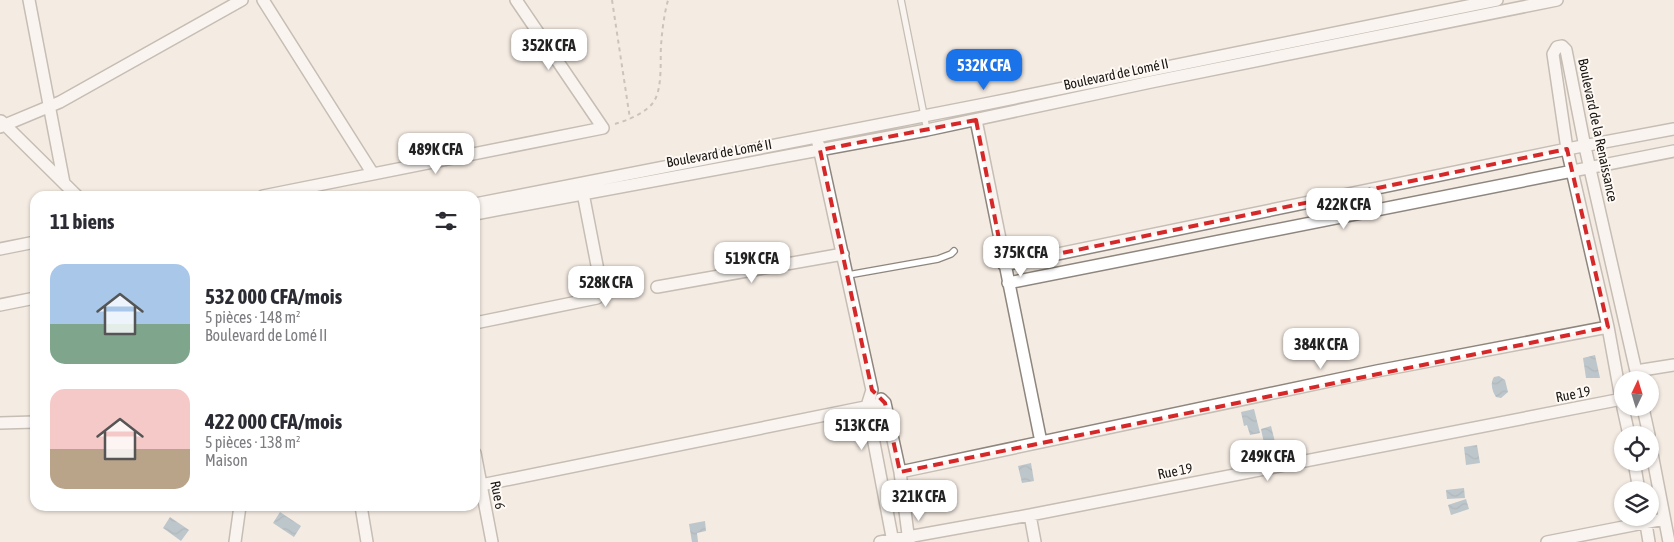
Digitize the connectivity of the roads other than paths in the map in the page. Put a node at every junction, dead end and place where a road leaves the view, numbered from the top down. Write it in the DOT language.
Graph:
graph roads {
  1 [pos="29,0"];
  2 [pos="242,0"];
  3 [pos="263,0"];
  4 [pos="516,0"];
  5 [pos="901,0"];
  6 [pos="1497,0"];
  7 [pos="1557,0"];
  8 [pos="49,106"];
  9 [pos="923,115"];
  10 [pos="976,120"];
  11 [pos="2,124"];
  12 [pos="927,130"];
  13 [pos="1674,130"];
  14 [pos="816,136"];
  15 [pos="1584,147"];
  16 [pos="1567,149"];
  17 [pos="820,150"];
  18 [pos="1674,151"];
  19 [pos="1590,167"];
  20 [pos="1572,171"];
  21 [pos="374,174"];
  22 [pos="64,183"];
  23 [pos="582,189"];
  24 [pos="72,191"];
  25 [pos="288,191"];
  26 [pos="480,203"];
  27 [pos="480,213"];
  28 [pos="30,243"];
  29 [pos="0,249"];
  30 [pos="954,251"];
  31 [pos="843,254"];
  32 [pos="1004,264"];
  33 [pos="848,275"];
  34 [pos="1008,283"];
  35 [pos="657,288"];
  36 [pos="30,292"];
  37 [pos="0,298"];
  38 [pos="30,299"];
  39 [pos="0,305"];
  40 [pos="480,322"];
  41 [pos="1608,327"];
  42 [pos="1674,364"];
  43 [pos="1616,371"];
  44 [pos="1636,371"];
  45 [pos="1652,371"];
  46 [pos="872,390"];
  47 [pos="885,403"];
  48 [pos="1614,405"];
  49 [pos="867,406"];
  50 [pos="30,422"];
  51 [pos="0,423"];
  52 [pos="1040,442"];
  53 [pos="1655,471"];
  54 [pos="900,472"];
  55 [pos="480,480"];
  56 [pos="481,485"];
  57 [pos="239,511"];
  58 [pos="362,511"];
  59 [pos="1030,515"];
  60 [pos="1664,518"];
  61 [pos="1659,519"];
  62 [pos="1618,526"];
  63 [pos="1646,526"];
  64 [pos="1670,539"];
  65 [pos="908,540"];
  66 [pos="888,541"];
  67 [pos="235,542"];
  68 [pos="368,542"];
  69 [pos="492,542"];
  70 [pos="1035,542"];
  71 [pos="1547,542"];
  72 [pos="1649,542"];
  1 -- 8 [label="street"];
  2 -- 8 [label="street"];
  3 -- 21 [label="street"];
  4 -- 21 [label="street"];
  5 -- 9 [label="lane"];
  6 -- 9 [label="street, Boulevard de Lomé II"];
  7 -- 10 [label="street, Boulevard de Lomé II"];
  8 -- 11 [label="street"];
  8 -- 22 [label="street"];
  9 -- 12 [label="lane"];
  9 -- 14 [label="street, Boulevard de Lomé II"];
  10 -- 12 [label="street, Boulevard de Lomé II"];
  10 -- 32 [label="street"];
  11 -- 22 [label="street"];
  12 -- 17 [label="street, Boulevard de Lomé II"];
  13 -- 15 [label="street"];
  14 -- 17 [label="street"];
  14 -- 23 [label="street, Boulevard de Lomé II"];
  15 -- 16 [label="street"];
  15 -- 16 [label="street, Boulevard de la Renaissance"];
  15 -- 19 [label="street, Boulevard de la Renaissance"];
  16 -- 20 [label="street, Boulevard de la Renaissance"];
  16 -- 32 [label="street"];
  17 -- 23 [label="street, Boulevard de Lomé II"];
  17 -- 31 [label="street"];
  18 -- 19 [label="street"];
  19 -- 20 [label="street"];
  19 -- 44 [label="street, Boulevard de la Renaissance"];
  20 -- 34 [label="street"];
  20 -- 41 [label="street, Boulevard de la Renaissance"];
  21 -- 25 [label="street"];
  22 -- 24 [label="street"];
  23 -- 26 [label="street, Boulevard de Lomé II"];
  23 -- 27 [label="street, Boulevard de Lomé II"];
  23 -- 40 [label="street"];
  28 -- 29 [label="street"];
  30 -- 33 [label="lane"];
  31 -- 33 [label="street"];
  31 -- 35 [label="street"];
  32 -- 34 [label="street"];
  33 -- 46 [label="street"];
  34 -- 52 [label="street"];
  36 -- 37 [label="street"];
  38 -- 39 [label="street"];
  41 -- 43 [label="street, Boulevard de la Renaissance"];
  41 -- 52 [label="street"];
  42 -- 45 [label="street"];
  46 -- 47 [label="street"];
  46 -- 49 [label="street"];
  47 -- 49 [label="street"];
  47 -- 54 [label="street"];
  48 -- 59 [label="street, Rue 19"];
  49 -- 56 [label="street"];
  49 -- 66 [label="street"];
  50 -- 51 [label="street"];
  52 -- 54 [label="street"];
  53 -- 60 [label="street"];
  54 -- 65 [label="street"];
  55 -- 56 [label="street, Rue 6"];
  56 -- 69 [label="street, Rue 6"];
  57 -- 67 [label="street"];
  58 -- 68 [label="street"];
  59 -- 65 [label="street, Rue 19"];
  59 -- 70 [label="street"];
  60 -- 61 [label="street"];
  60 -- 64 [label="street"];
  62 -- 71 [label="street"];
  63 -- 72 [label="street"];
  65 -- 66 [label="street, Rue 19"];
}
